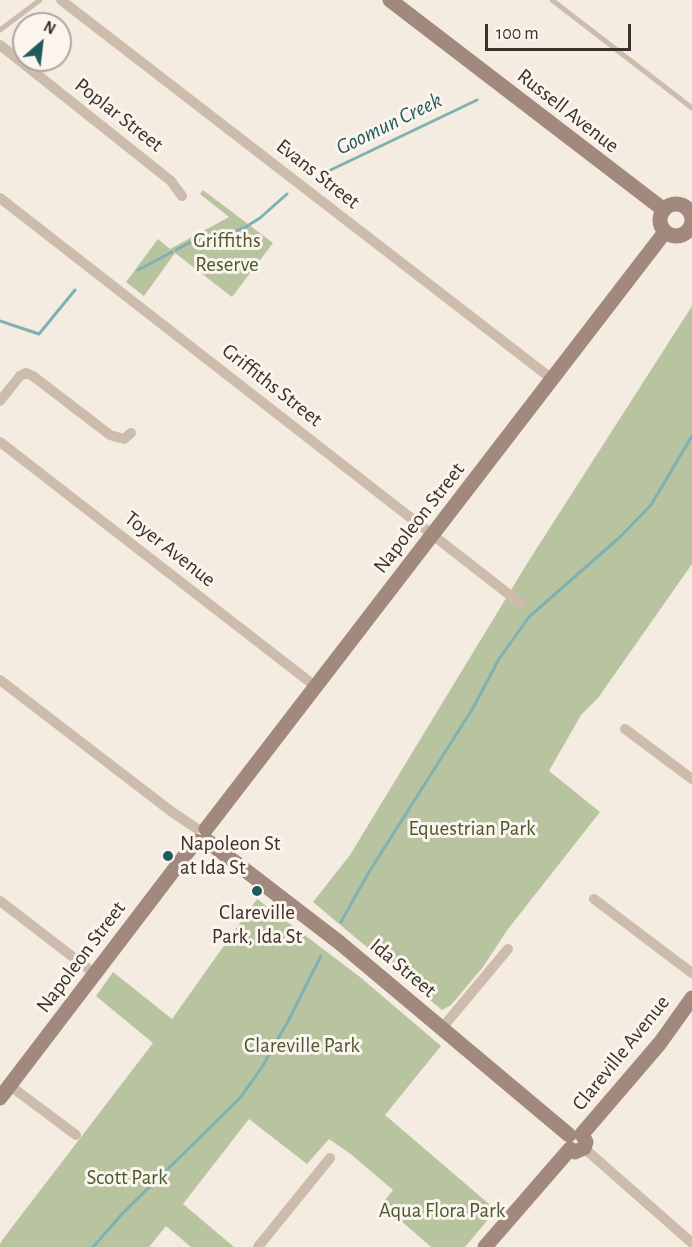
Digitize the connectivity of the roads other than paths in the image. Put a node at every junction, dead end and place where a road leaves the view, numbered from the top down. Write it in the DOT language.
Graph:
graph roads {
  1 [pos="40,0"];
  2 [pos="61,0"];
  3 [pos="390,0"];
  4 [pos="552,0"];
  5 [pos="0,30"];
  6 [pos="0,45"];
  7 [pos="692,108"];
  8 [pos="182,195"];
  9 [pos="0,198"];
  10 [pos="688,203"];
  11 [pos="664,210"];
  12 [pos="665,232"];
  13 [pos="689,233"];
  14 [pos="552,380"];
  15 [pos="0,401"];
  16 [pos="131,433"];
  17 [pos="0,442"];
  18 [pos="432,534"];
  19 [pos="520,603"];
  20 [pos="0,680"];
  21 [pos="315,686"];
  22 [pos="625,729"];
  23 [pos="692,779"];
  24 [pos="201,835"];
  25 [pos="594,899"];
  26 [pos="0,901"];
  27 [pos="508,949"];
  28 [pos="692,973"];
  29 [pos="95,974"];
  30 [pos="692,998"];
  31 [pos="442,1028"];
  32 [pos="5,1092"];
  33 [pos="76,1135"];
  34 [pos="576,1142"];
  35 [pos="330,1158"];
  36 [pos="692,1243"];
  37 [pos="258,1247"];
  38 [pos="485,1247"];
  1 -- 5 [label="lane"];
  2 -- 14 [label="street, Evans Street"];
  3 -- 11 [label="street, Russell Avenue"];
  4 -- 7 [label="lane"];
  6 -- 8 [label="street, Poplar Street"];
  9 -- 18 [label="street, Griffiths Street"];
  10 -- 11 [label="street"];
  10 -- 13 [label="street"];
  11 -- 12 [label="street"];
  12 -- 13 [label="street"];
  12 -- 14 [label="street, Napoleon Street"];
  14 -- 18 [label="street, Napoleon Street"];
  15 -- 16 [label="street"];
  17 -- 21 [label="street, Toyer Avenue"];
  18 -- 19 [label="street, Griffiths Street"];
  18 -- 21 [label="street, Napoleon Street"];
  20 -- 24 [label="street, Ida Street"];
  21 -- 24 [label="street, Napoleon Street"];
  22 -- 23 [label="street"];
  24 -- 29 [label="street, Napoleon Street"];
  24 -- 31 [label="street, Ida Street"];
  25 -- 28 [label="street"];
  26 -- 29 [label="street"];
  27 -- 31 [label="street"];
  29 -- 32 [label="street, Napoleon Street"];
  30 -- 34 [label="street, Clareville Avenue"];
  31 -- 34 [label="street, Ida Street"];
  32 -- 33 [label="street"];
  34 -- 36 [label="street, Ida Street"];
  34 -- 38 [label="street, Clareville Avenue"];
  35 -- 37 [label="street"];
}
